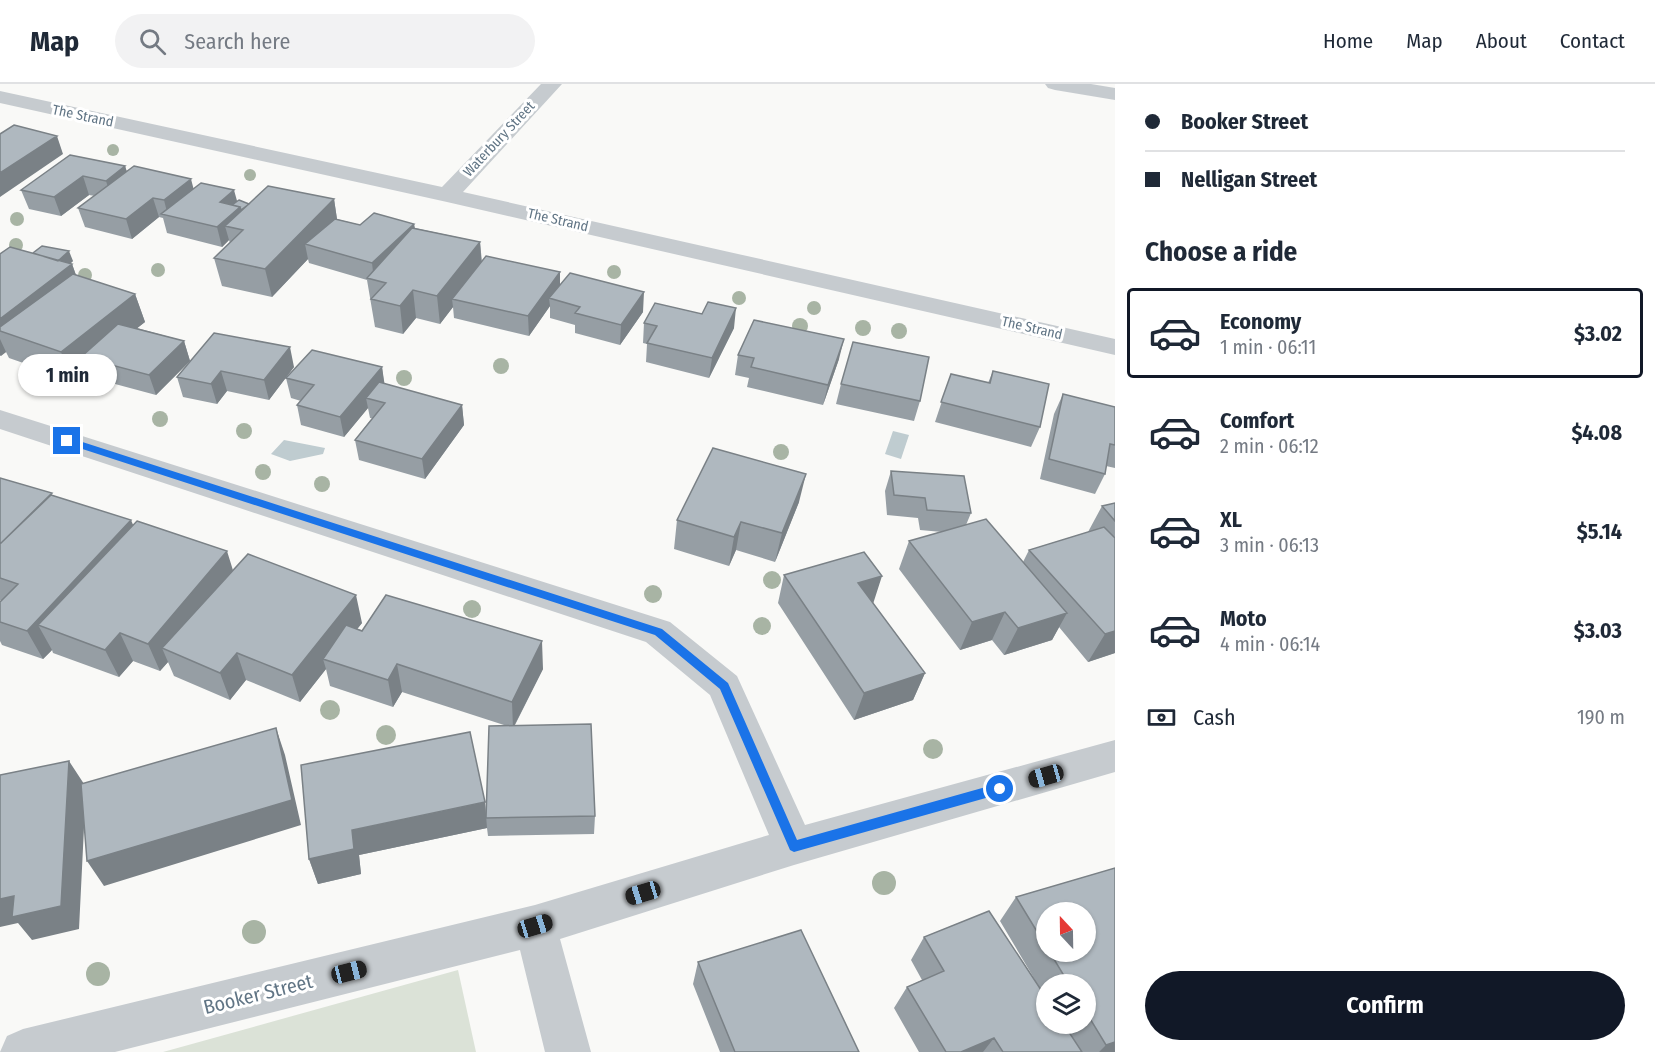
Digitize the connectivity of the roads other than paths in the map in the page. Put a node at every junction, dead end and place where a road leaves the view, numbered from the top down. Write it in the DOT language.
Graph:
graph roads {
  1 [pos="552,84"];
  2 [pos="1055,84"];
  3 [pos="1115,94"];
  4 [pos="4,102"];
  5 [pos="447,195"];
  6 [pos="1115,347"];
  7 [pos="0,419"];
  8 [pos="1115,756"];
  9 [pos="794,846"];
  10 [pos="535,926"];
  11 [pos="24,1052"];
  12 [pos="568,1052"];
  1 -- 5 [label="street, Waterbury Street"];
  2 -- 3 [label="street"];
  4 -- 5 [label="street, The Strand"];
  5 -- 6 [label="street, The Strand"];
  7 -- 9 [label="street"];
  8 -- 9 [label="street, Booker Street"];
  9 -- 10 [label="street, Booker Street"];
  10 -- 11 [label="street, Booker Street"];
  10 -- 12 [label="street"];
}
